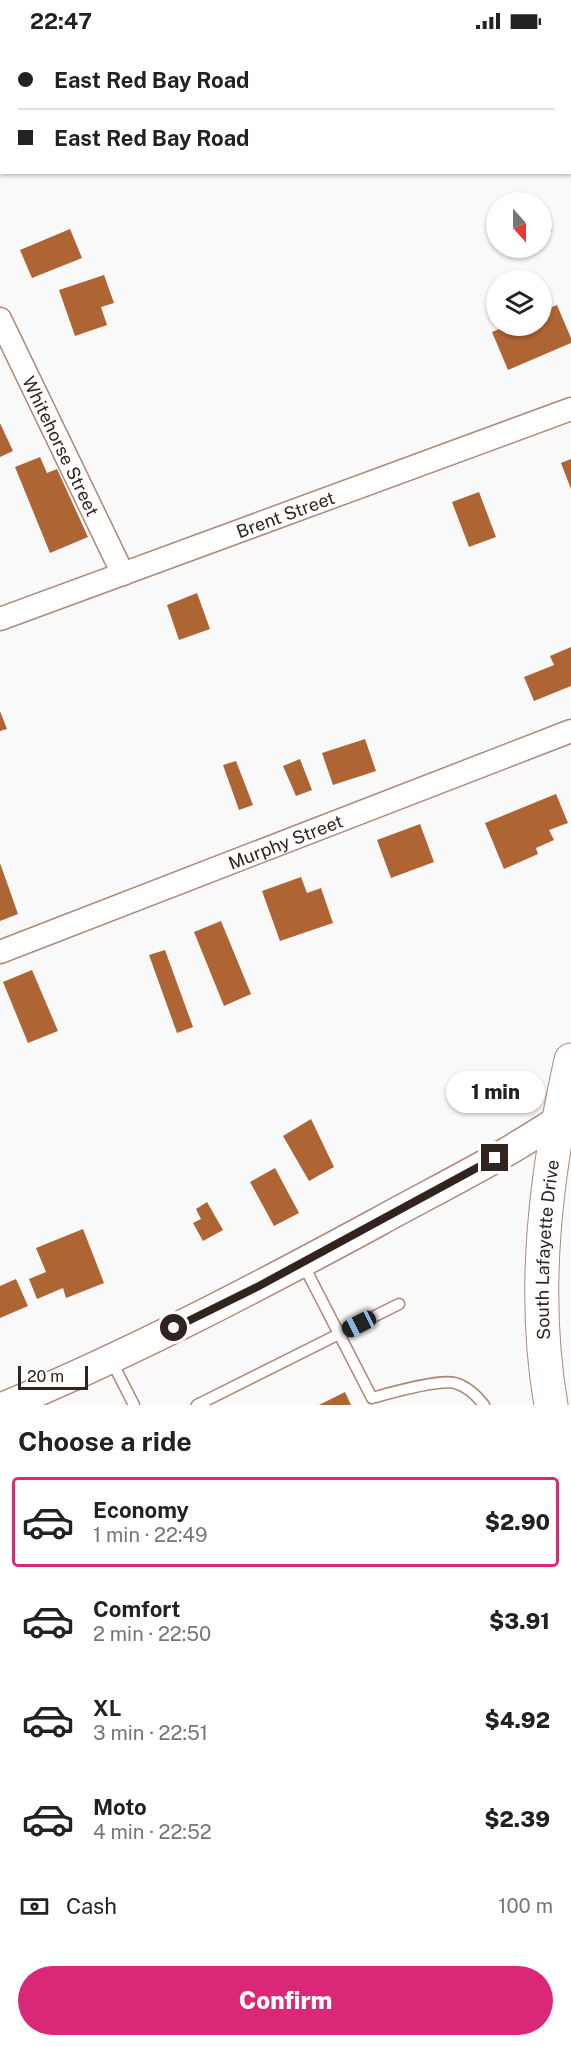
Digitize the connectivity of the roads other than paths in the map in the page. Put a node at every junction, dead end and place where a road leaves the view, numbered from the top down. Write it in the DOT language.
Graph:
graph roads {
  1 [pos="0,319"];
  2 [pos="571,409"];
  3 [pos="123,574"];
  4 [pos="0,619"];
  5 [pos="571,731"];
  6 [pos="0,952"];
  7 [pos="571,1060"];
  8 [pos="564,1116"];
  9 [pos="302,1263"];
  10 [pos="399,1304"];
  11 [pos="339,1334"];
  12 [pos="111,1359"];
  13 [pos="374,1401"];
  14 [pos="7,1405"];
  15 [pos="134,1405"];
  16 [pos="198,1405"];
  17 [pos="484,1405"];
  18 [pos="551,1405"];
  1 -- 3 [label="street, Whitehorse Street"];
  2 -- 3 [label="street, Brent Street"];
  3 -- 4 [label="street, Brent Street"];
  5 -- 6 [label="street, Murphy Street"];
  7 -- 8 [label="main road, South Lafayette Drive"];
  8 -- 9 [label="street"];
  8 -- 18 [label="main road, South Lafayette Drive"];
  9 -- 11 [label="lane"];
  9 -- 12 [label="street"];
  10 -- 11 [label="lane"];
  11 -- 13 [label="lane"];
  11 -- 16 [label="lane"];
  12 -- 14 [label="street"];
  12 -- 15 [label="lane"];
  13 -- 17 [label="lane"];
}
